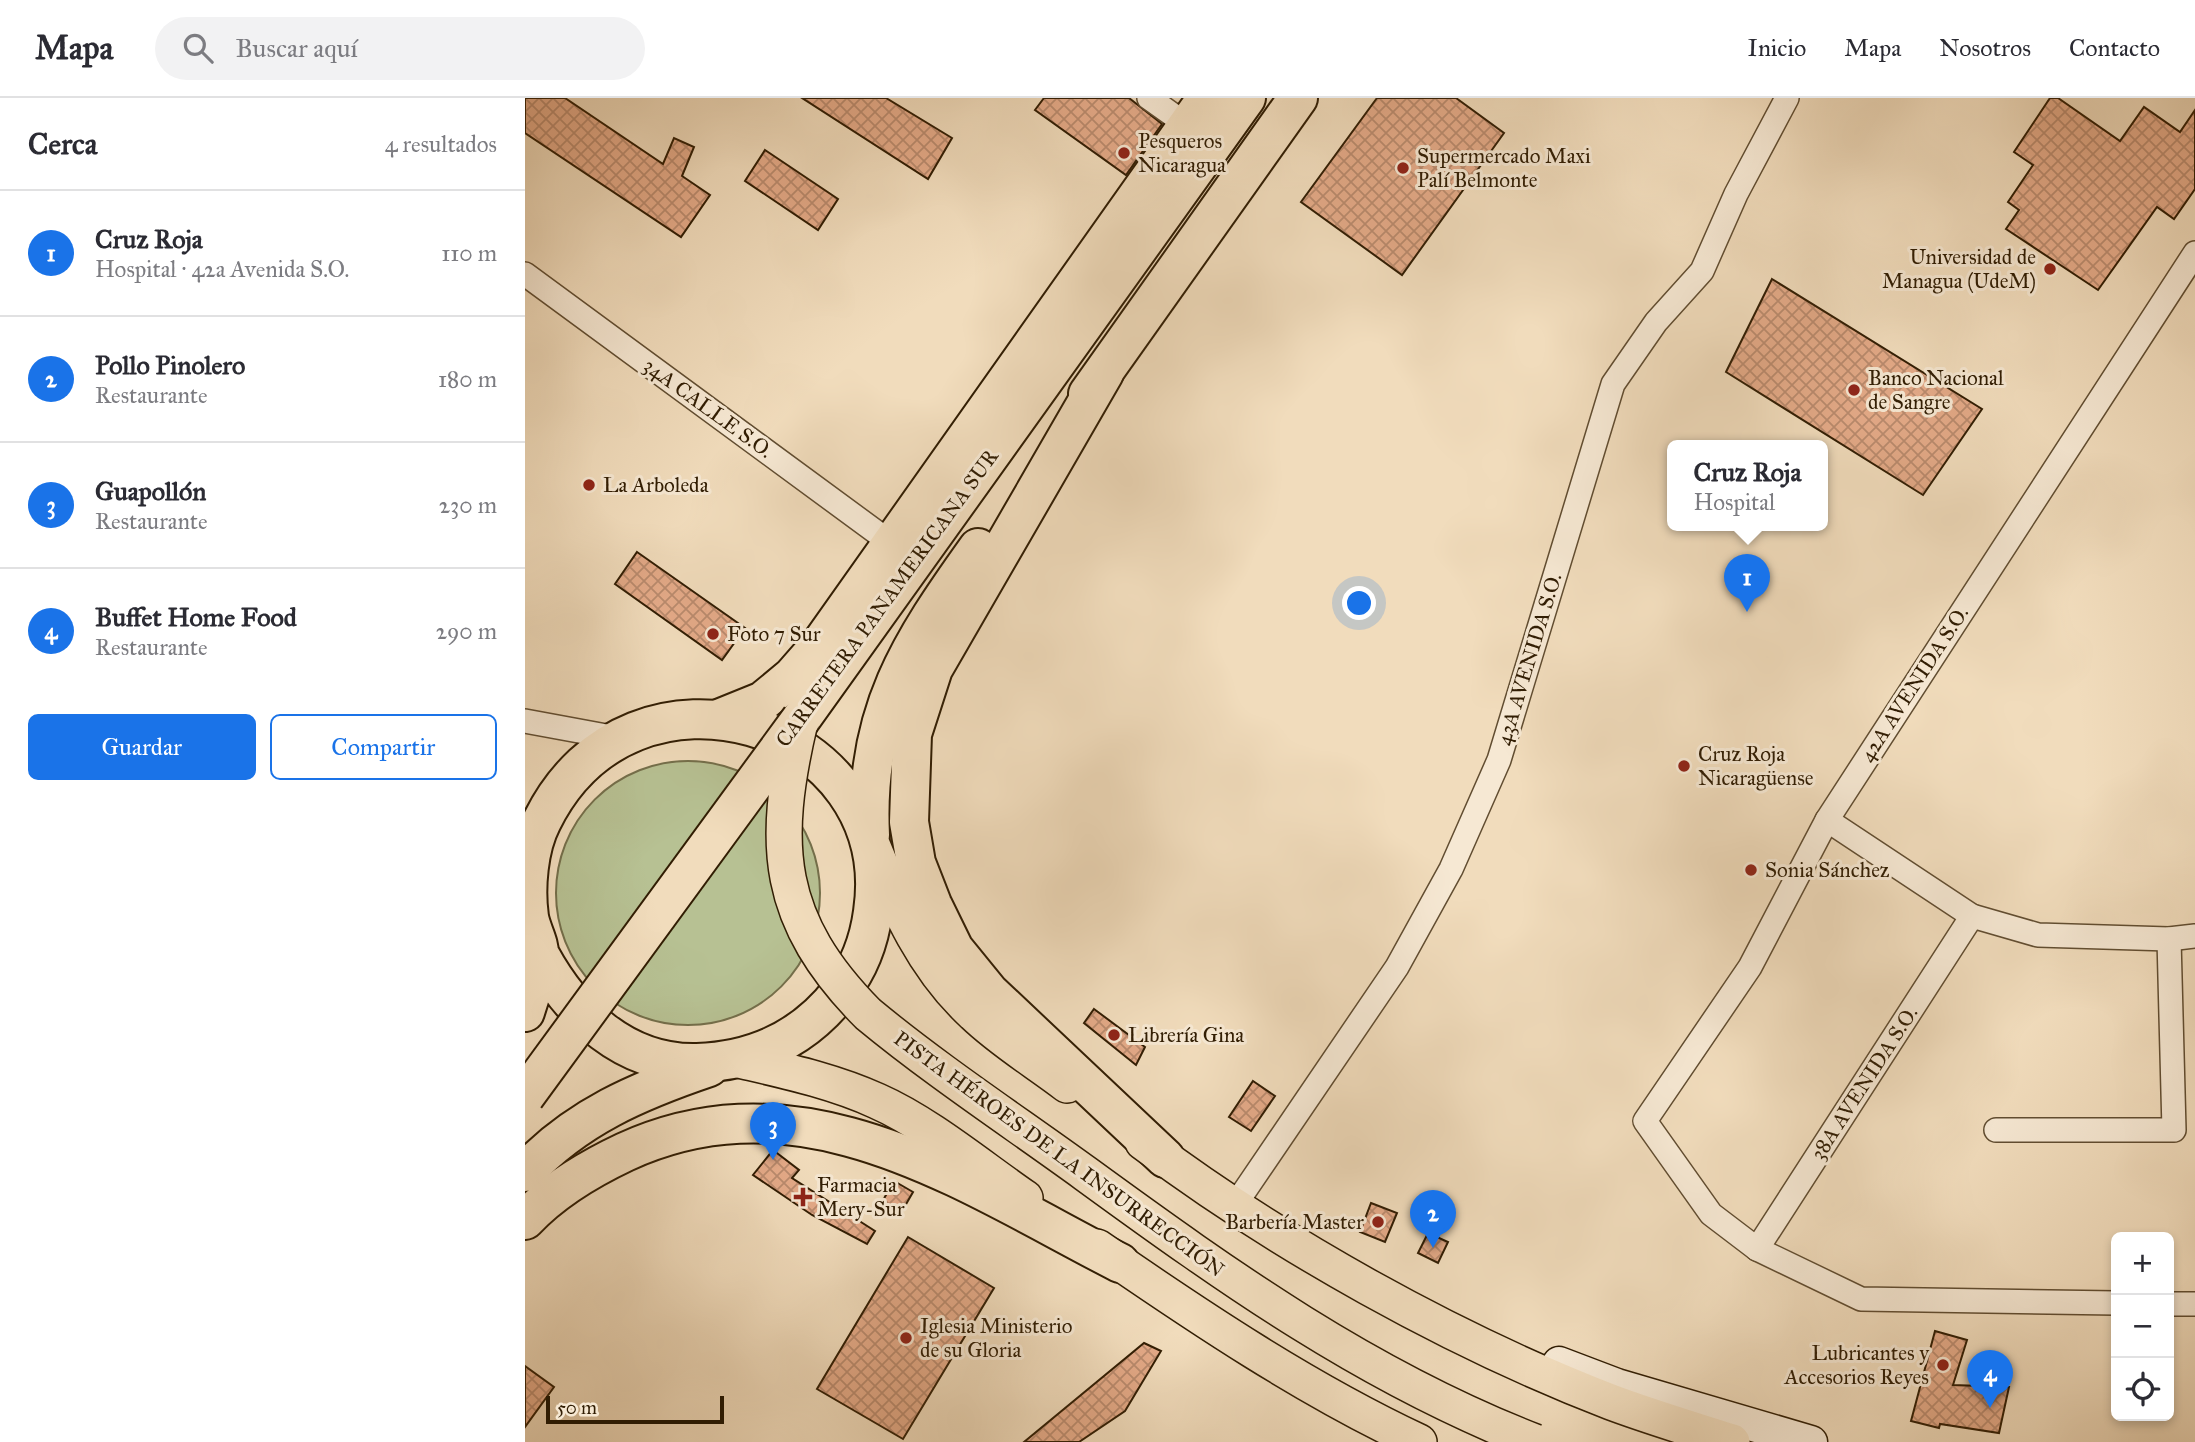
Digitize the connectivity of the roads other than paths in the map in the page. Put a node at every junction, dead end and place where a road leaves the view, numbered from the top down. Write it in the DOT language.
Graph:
graph roads {
  1 [pos="1149,98"];
  2 [pos="1298,98"];
  3 [pos="1787,98"];
  4 [pos="1219,108"];
  5 [pos="2195,253"];
  6 [pos="525,274"];
  7 [pos="1104,373"];
  8 [pos="891,542"];
  9 [pos="721,718"];
  10 [pos="801,719"];
  11 [pos="525,721"];
  12 [pos="617,738"];
  13 [pos="1826,820"];
  14 [pos="870,840"];
  15 [pos="526,877"];
  16 [pos="1972,916"];
  17 [pos="2195,936"];
  18 [pos="2169,939"];
  19 [pos="540,955"];
  20 [pos="525,1012"];
  21 [pos="732,1061"];
  22 [pos="525,1096"];
  23 [pos="1996,1130"];
  24 [pos="1165,1158"];
  25 [pos="525,1172"];
  26 [pos="1235,1205"];
  27 [pos="525,1220"];
  28 [pos="1757,1249"];
  29 [pos="1120,1263"];
  30 [pos="2111,1303"];
  31 [pos="2174,1304"];
  32 [pos="2195,1304"];
  33 [pos="1409,1308"];
  34 [pos="1409,1440"];
  35 [pos="1535,1442"];
  36 [pos="1732,1442"];
  37 [pos="1811,1442"];
  1 -- 4 [label="street"];
  2 -- 7 [label="highway, CARRETERA PANAMERICANA SUR"];
  3 -- 26 [label="street, 43A AVENIDA S.O."];
  4 -- 8 [label="highway, CARRETERA PANAMERICANA SUR"];
  4 -- 10 [label="highway, CARRETERA PANAMERICANA SUR"];
  5 -- 13 [label="street, 42A AVENIDA S.O."];
  6 -- 8 [label="street, 34A CALLE S.O."];
  7 -- 14 [label="highway, CARRETERA PANAMERICANA SUR"];
  7 -- 24 [label="highway"];
  8 -- 9 [label="highway, CARRETERA PANAMERICANA SUR"];
  9 -- 12 [label="highway"];
  9 -- 14 [label="highway"];
  10 -- 22 [label="highway, CARRETERA PANAMERICANA SUR, bridge"];
  10 -- 35 [label="main road, PISTA HÉROES DE LA INSURRECCIÓN, bridge"];
  11 -- 12 [label="street"];
  12 -- 15 [label="highway"];
  13 -- 16 [label="street"];
  13 -- 28 [label="street, 42A AVENIDA S.O."];
  14 -- 21 [label="highway"];
  14 -- 24 [label="main road"];
  15 -- 19 [label="highway"];
  16 -- 18 [label="street"];
  16 -- 28 [label="street, 38A AVENIDA S.O."];
  17 -- 18 [label="street"];
  18 -- 23 [label="street"];
  19 -- 20 [label="highway"];
  19 -- 21 [label="highway"];
  21 -- 25 [label="highway"];
  21 -- 29 [label="main road"];
  24 -- 26 [label="main road"];
  26 -- 33 [label="main road"];
  27 -- 29 [label="highway"];
  28 -- 30 [label="street"];
  29 -- 34 [label="main road"];
  31 -- 32 [label="street"];
  33 -- 36 [label="main road"];
  33 -- 37 [label="street"];
}
